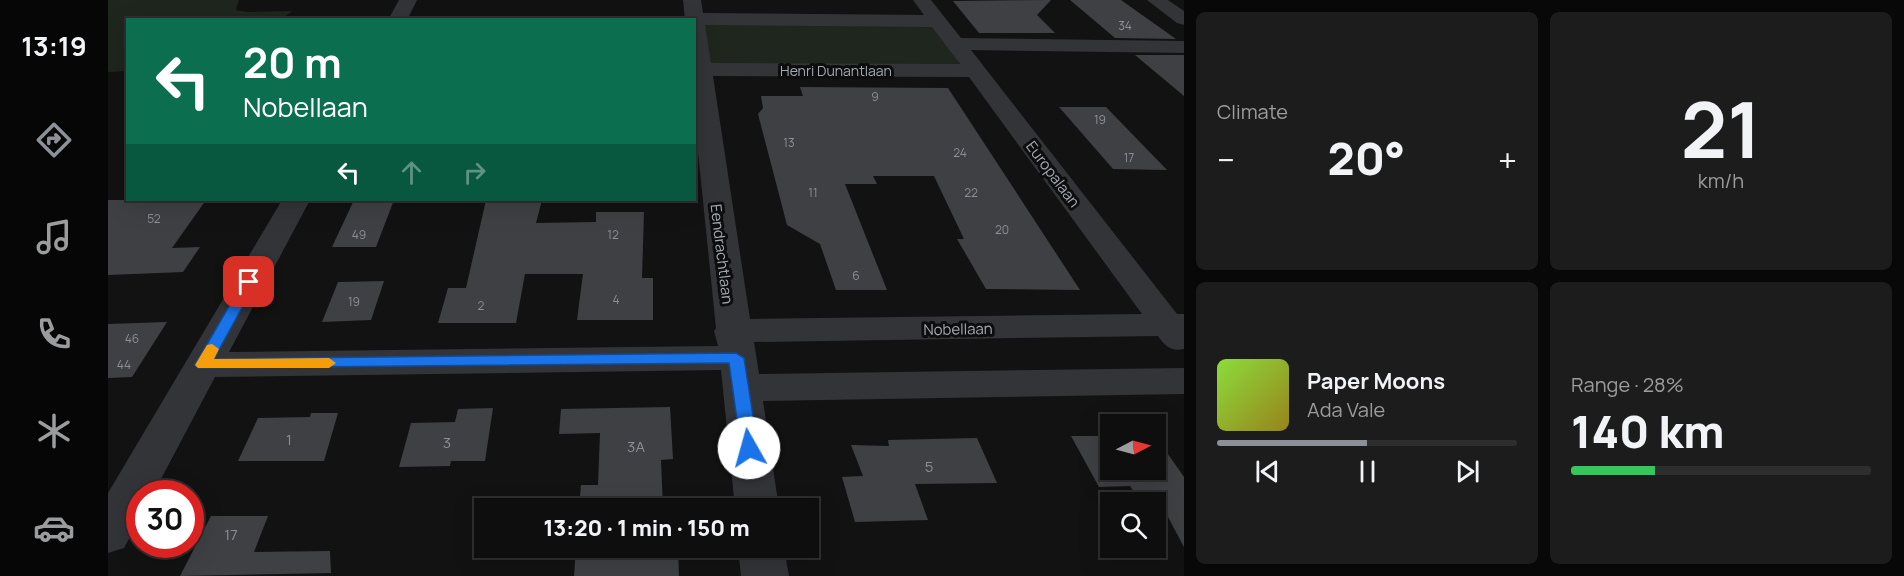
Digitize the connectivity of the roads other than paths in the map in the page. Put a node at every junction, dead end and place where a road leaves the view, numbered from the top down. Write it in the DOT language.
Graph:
graph roads {
  1 [pos="408,0"];
  2 [pos="1156,0"];
  3 [pos="930,10"];
  4 [pos="398,18"];
  5 [pos="1184,19"];
  6 [pos="696,24"];
  7 [pos="696,42"];
  8 [pos="956,44"];
  9 [pos="1184,47"];
  10 [pos="699,69"];
  11 [pos="974,70"];
  12 [pos="295,201"];
  13 [pos="1178,332"];
  14 [pos="737,359"];
  15 [pos="203,365"];
  16 [pos="1184,381"];
  17 [pos="756,498"];
  18 [pos="108,534"];
  19 [pos="763,558"];
  20 [pos="765,576"];
  1 -- 4 [label="street"];
  2 -- 5 [label="street"];
  3 -- 6 [label="street"];
  3 -- 8 [label="street, Europalaan"];
  7 -- 10 [label="street, Eendrachtlaan"];
  8 -- 9 [label="street"];
  8 -- 11 [label="street, Europalaan"];
  10 -- 11 [label="street, Henri Dunantlaan"];
  10 -- 14 [label="street, Eendrachtlaan"];
  11 -- 13 [label="street, Europalaan"];
  12 -- 15 [label="street"];
  13 -- 14 [label="street, Nobellaan"];
  14 -- 15 [label="street, Nobellaan"];
  14 -- 16 [label="street, Nobellaan"];
  14 -- 17 [label="street, Eendrachtlaan"];
  15 -- 18 [label="street"];
  19 -- 20 [label="street"];
}
